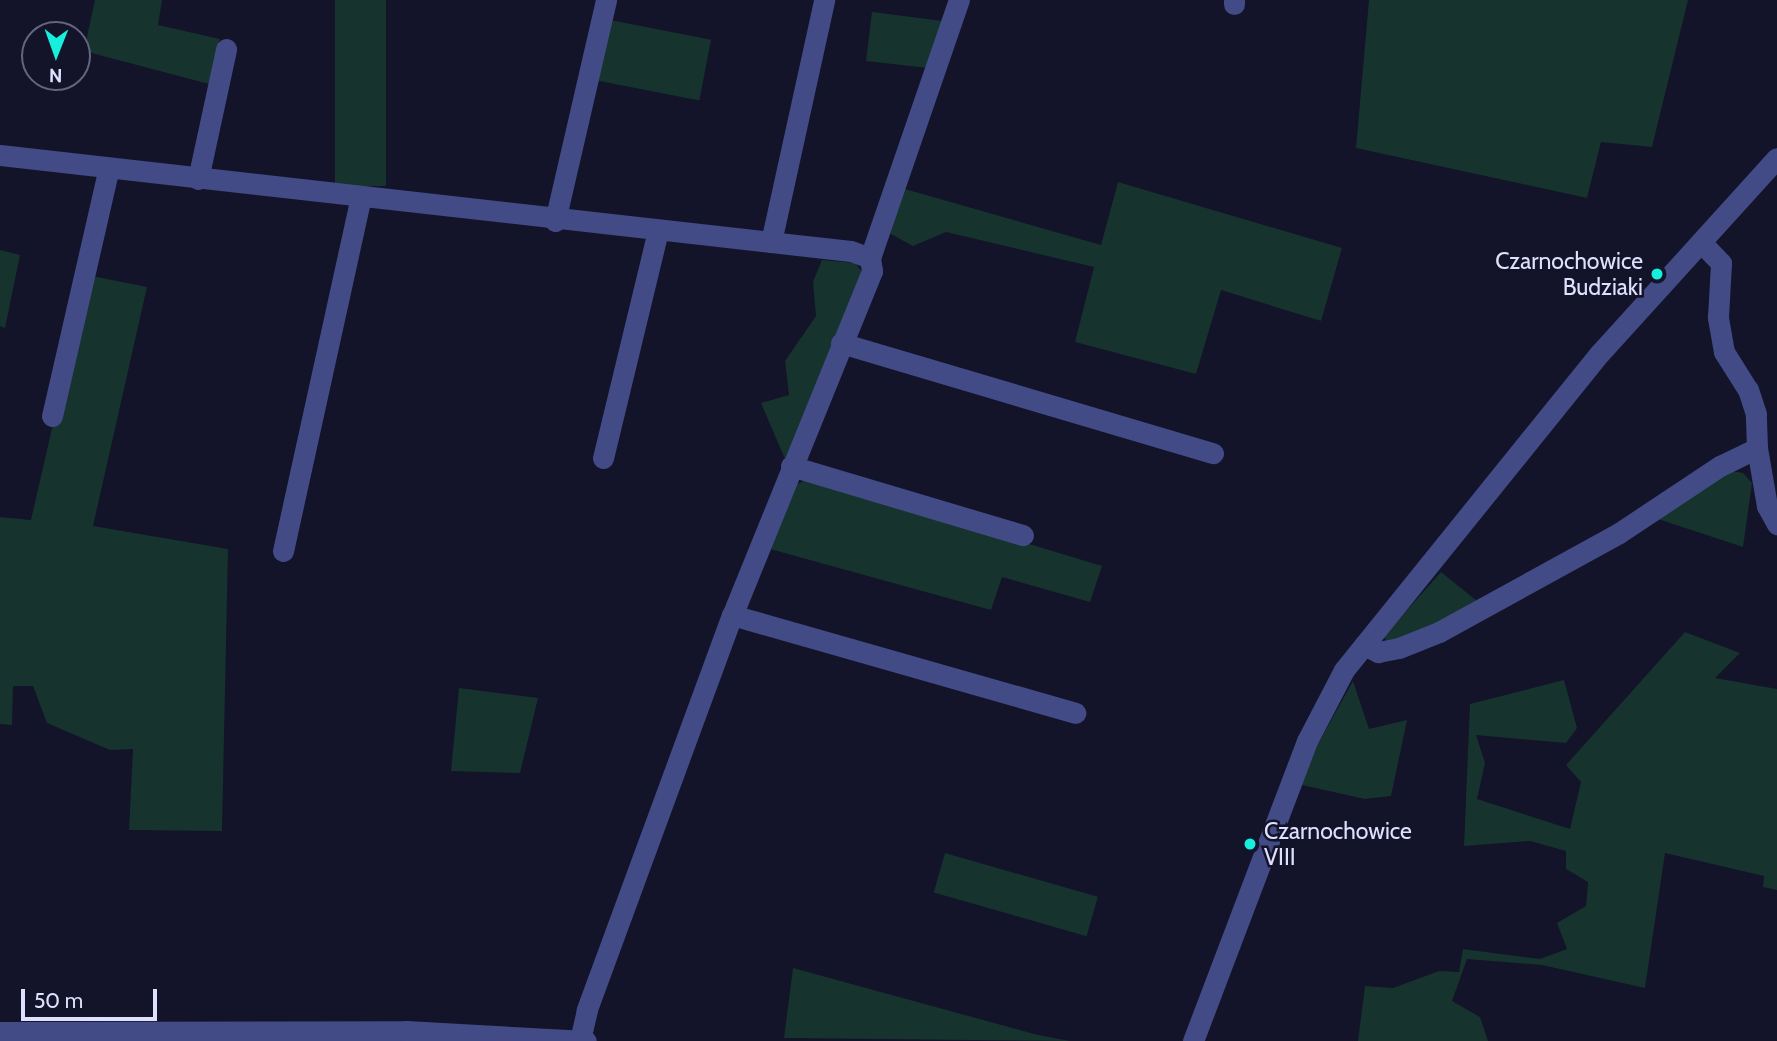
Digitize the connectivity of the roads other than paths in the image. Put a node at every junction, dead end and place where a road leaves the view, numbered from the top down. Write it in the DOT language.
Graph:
graph roads {
  1 [pos="606,0"];
  2 [pos="824,0"];
  3 [pos="959,0"];
  4 [pos="226,49"];
  5 [pos="0,155"];
  6 [pos="1777,159"];
  7 [pos="109,168"];
  8 [pos="198,180"];
  9 [pos="361,197"];
  10 [pos="555,221"];
  11 [pos="659,230"];
  12 [pos="771,242"];
  13 [pos="1701,242"];
  14 [pos="870,258"];
  15 [pos="841,343"];
  16 [pos="52,416"];
  17 [pos="1757,448"];
  18 [pos="1213,453"];
  19 [pos="603,458"];
  20 [pos="791,466"];
  21 [pos="1777,524"];
  22 [pos="1023,535"];
  23 [pos="283,551"];
  24 [pos="732,615"];
  25 [pos="1364,645"];
  26 [pos="1075,713"];
  27 [pos="0,1032"];
  28 [pos="580,1041"];
  29 [pos="586,1041"];
  30 [pos="1194,1041"];
  1 -- 10 [label="street"];
  2 -- 12 [label="street"];
  3 -- 14 [label="street"];
  4 -- 8 [label="street"];
  5 -- 7 [label="street"];
  6 -- 13 [label="street"];
  7 -- 8 [label="street"];
  7 -- 16 [label="street"];
  8 -- 9 [label="street"];
  9 -- 10 [label="street"];
  9 -- 23 [label="street"];
  10 -- 11 [label="street"];
  11 -- 12 [label="street"];
  11 -- 19 [label="street"];
  12 -- 14 [label="street"];
  13 -- 17 [label="street"];
  13 -- 25 [label="street"];
  14 -- 15 [label="street"];
  15 -- 18 [label="street"];
  15 -- 20 [label="street"];
  17 -- 21 [label="street"];
  17 -- 25 [label="street"];
  20 -- 22 [label="street"];
  20 -- 24 [label="street"];
  24 -- 26 [label="street"];
  24 -- 28 [label="street"];
  25 -- 30 [label="street"];
  27 -- 28 [label="street"];
  28 -- 29 [label="street"];
}
